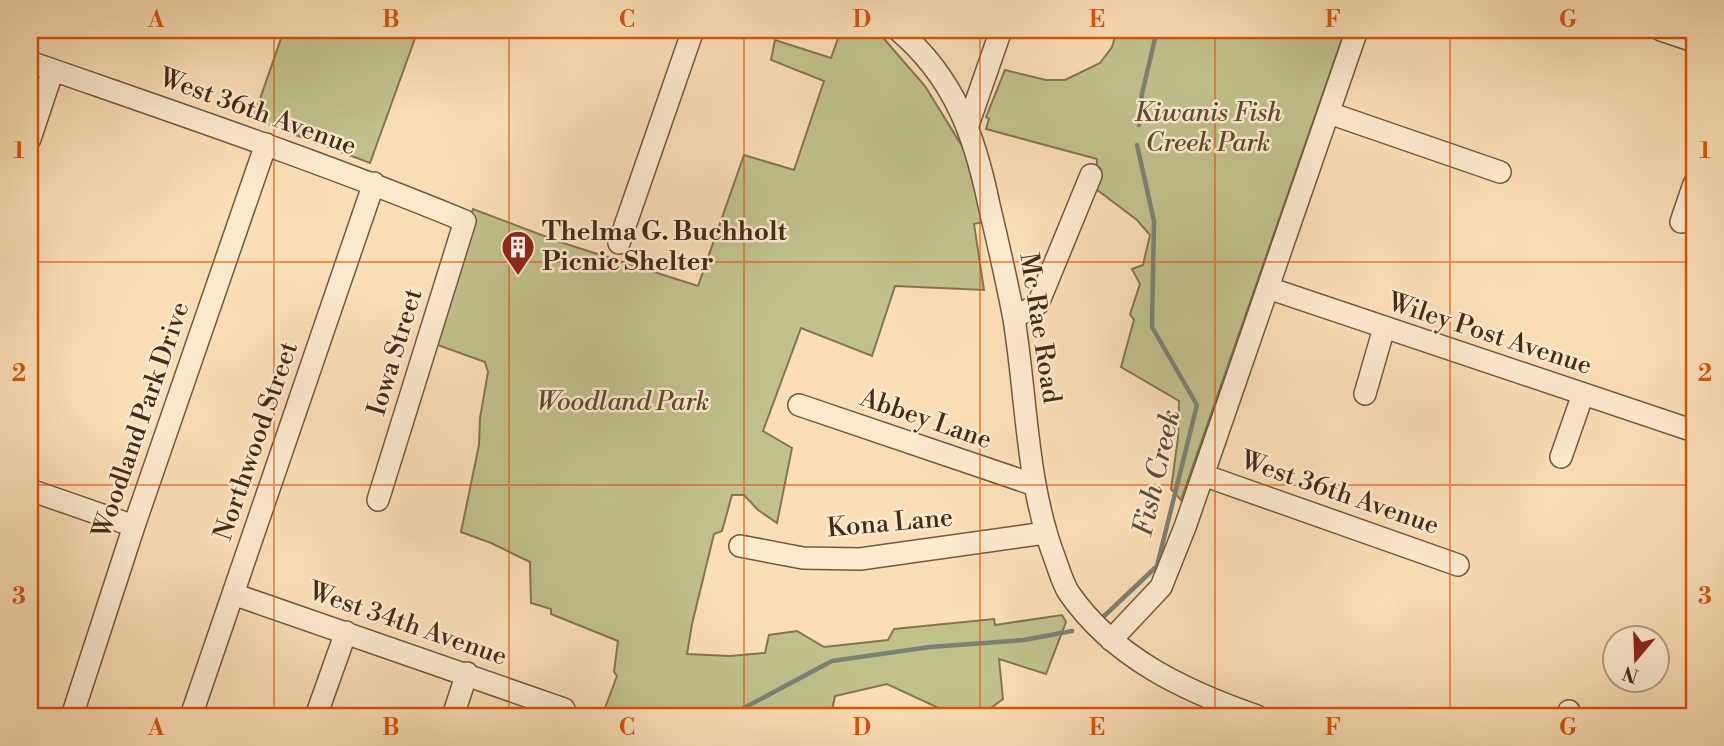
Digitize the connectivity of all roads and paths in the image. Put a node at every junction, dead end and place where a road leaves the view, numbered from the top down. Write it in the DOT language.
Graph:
graph roads {
  1 [pos="693,30"];
  2 [pos="898,30"];
  3 [pos="1001,30"];
  4 [pos="1357,30"];
  5 [pos="1661,30"];
  6 [pos="1694,41"];
  7 [pos="30,62"];
  8 [pos="53,70"];
  9 [pos="1329,113"];
  10 [pos="968,124"];
  11 [pos="30,139"];
  12 [pos="266,144"];
  13 [pos="1500,172"];
  14 [pos="1091,175"];
  15 [pos="374,183"];
  16 [pos="1694,184"];
  17 [pos="465,220"];
  18 [pos="1681,222"];
  19 [pos="619,243"];
  20 [pos="1268,288"];
  21 [pos="1014,318"];
  22 [pos="1384,328"];
  23 [pos="1365,394"];
  24 [pos="1583,394"];
  25 [pos="799,405"];
  26 [pos="1694,431"];
  27 [pos="1561,457"];
  28 [pos="1203,475"];
  29 [pos="1035,485"];
  30 [pos="30,490"];
  31 [pos="378,500"];
  32 [pos="134,526"];
  33 [pos="1045,533"];
  34 [pos="740,546"];
  35 [pos="1458,565"];
  36 [pos="233,594"];
  37 [pos="345,632"];
  38 [pos="1111,640"];
  39 [pos="467,673"];
  40 [pos="564,709"];
  41 [pos="1250,715"];
  42 [pos="72,716"];
  43 [pos="191,716"];
  44 [pos="316,716"];
  45 [pos="453,716"];
  1 -- 19 [label="street"];
  2 -- 10 [label="street, Mc Rae Road"];
  3 -- 10 [label="street"];
  4 -- 9 [label="street"];
  5 -- 6 [label="street"];
  7 -- 8 [label="street, West 36th Avenue"];
  8 -- 11 [label="street"];
  8 -- 12 [label="street, West 36th Avenue"];
  9 -- 13 [label="street"];
  9 -- 20 [label="street"];
  10 -- 21 [label="street, Mc Rae Road"];
  12 -- 15 [label="street, West 36th Avenue"];
  12 -- 32 [label="street, Woodland Park Drive"];
  14 -- 21 [label="street"];
  15 -- 17 [label="street, West 36th Avenue"];
  15 -- 36 [label="street, Northwood Street"];
  16 -- 18 [label="street"];
  17 -- 31 [label="street, Iowa Street"];
  20 -- 22 [label="street, Wiley Post Avenue"];
  20 -- 28 [label="street"];
  21 -- 29 [label="street, Mc Rae Road"];
  22 -- 23 [label="street"];
  22 -- 24 [label="street, Wiley Post Avenue"];
  24 -- 26 [label="street, Wiley Post Avenue"];
  24 -- 27 [label="street"];
  25 -- 29 [label="street, Abbey Lane"];
  28 -- 35 [label="street, West 36th Avenue"];
  28 -- 38 [label="street"];
  29 -- 33 [label="street, Mc Rae Road"];
  30 -- 32 [label="street"];
  32 -- 42 [label="street, Woodland Park Drive"];
  33 -- 34 [label="street, Kona Lane"];
  33 -- 38 [label="street, Mc Rae Road"];
  36 -- 37 [label="street, West 34th Avenue"];
  36 -- 43 [label="street, Northwood Street"];
  37 -- 39 [label="street, West 34th Avenue"];
  37 -- 44 [label="street"];
  38 -- 41 [label="street, Mc Rae Road"];
  39 -- 40 [label="street, West 34th Avenue"];
  39 -- 45 [label="street"];
}
